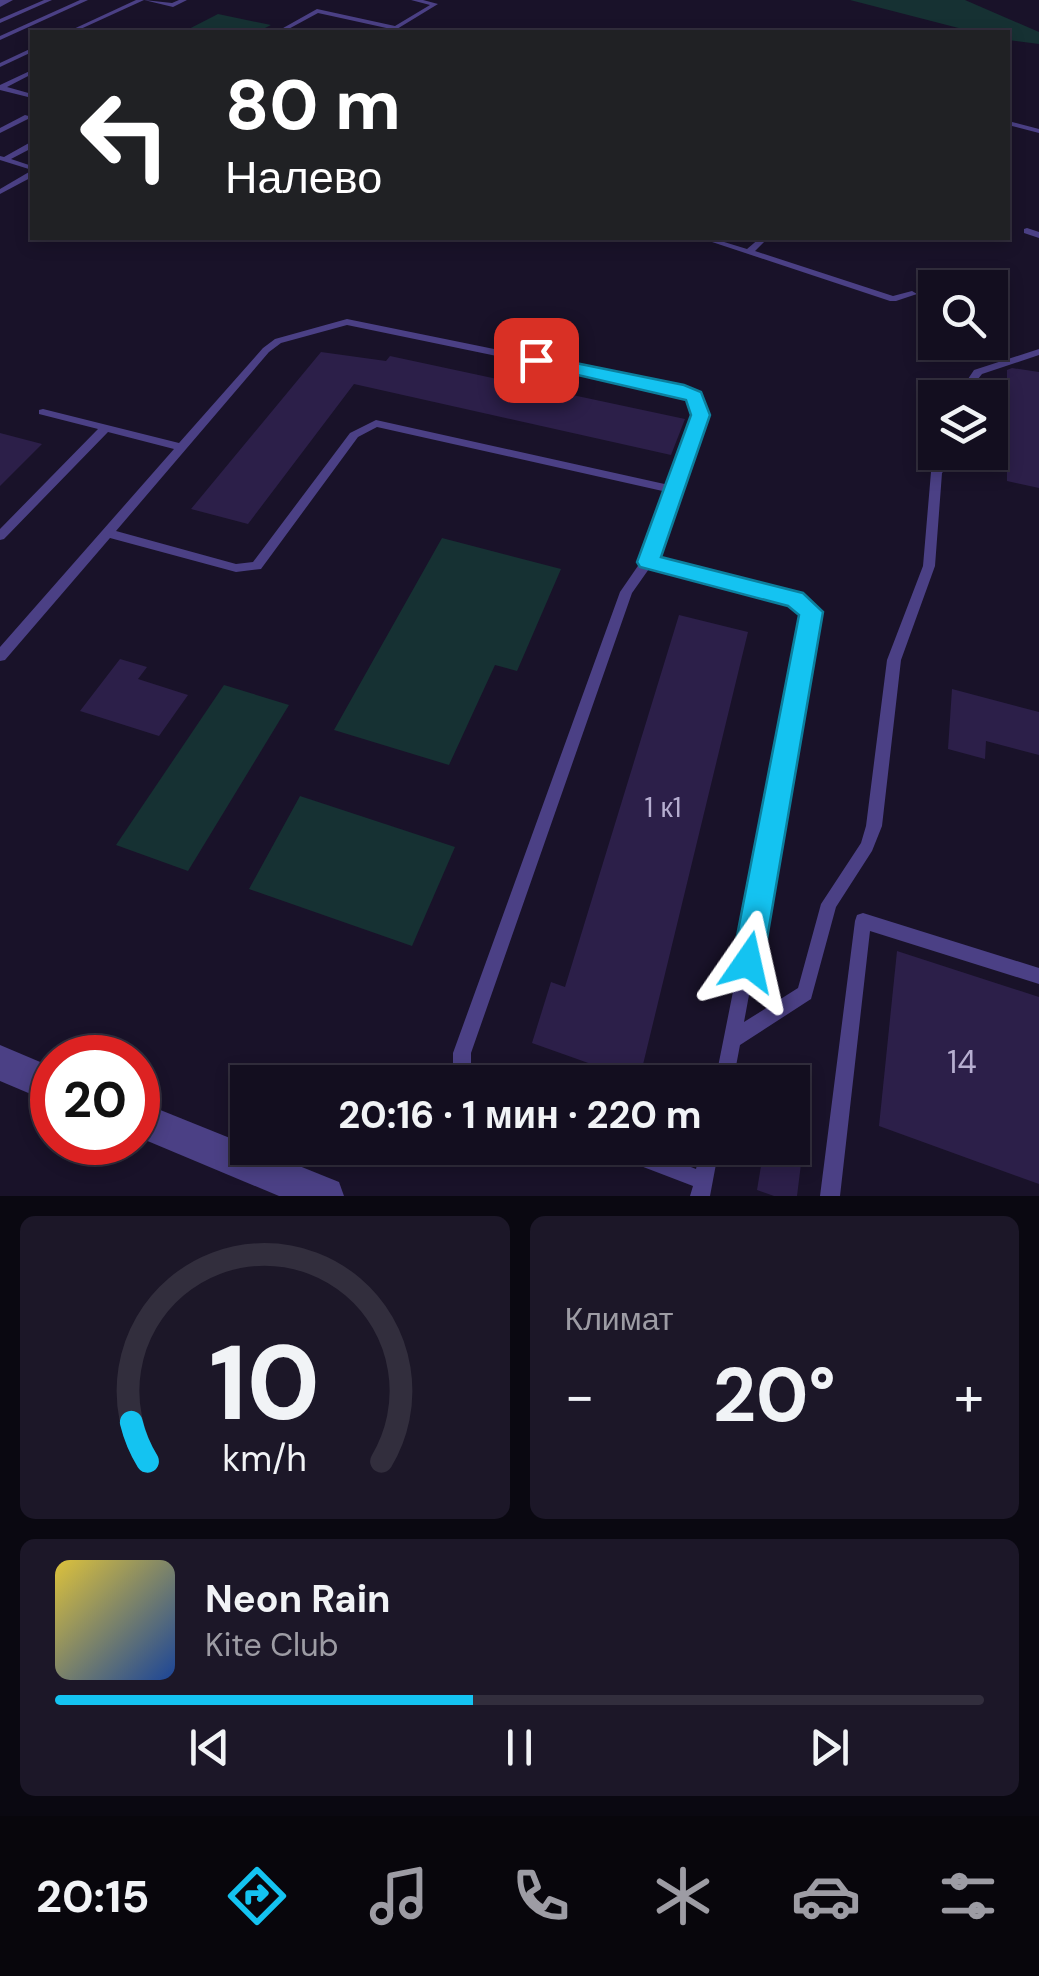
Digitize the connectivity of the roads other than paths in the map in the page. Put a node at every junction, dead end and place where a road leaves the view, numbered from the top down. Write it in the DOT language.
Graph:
graph roads {
  1 [pos="7,0"];
  2 [pos="49,0"];
  3 [pos="86,0"];
  4 [pos="144,0"];
  5 [pos="184,0"];
  6 [pos="414,0"];
  7 [pos="0,3"];
  8 [pos="0,21"];
  9 [pos="397,28"];
  10 [pos="75,30"];
  11 [pos="283,30"];
  12 [pos="393,30"];
  13 [pos="0,38"];
  14 [pos="30,51"];
  15 [pos="0,65"];
  16 [pos="30,73"];
  17 [pos="30,96"];
  18 [pos="28,116"];
  19 [pos="1010,124"];
  20 [pos="0,131"];
  21 [pos="1039,131"];
  22 [pos="30,145"];
  23 [pos="2,159"];
  24 [pos="30,170"];
  25 [pos="30,172"];
  26 [pos="0,192"];
  27 [pos="1027,231"];
  28 [pos="1039,235"];
  29 [pos="710,240"];
  30 [pos="762,240"];
  31 [pos="749,252"];
  32 [pos="912,294"];
  33 [pos="1039,352"];
  34 [pos="972,380"];
  35 [pos="43,412"];
  36 [pos="104,428"];
  37 [pos="182,447"];
  38 [pos="939,470"];
  39 [pos="674,490"];
  40 [pos="108,532"];
  41 [pos="0,536"];
  42 [pos="648,562"];
  43 [pos="0,656"];
  44 [pos="1039,976"];
  45 [pos="733,1038"];
  46 [pos="0,1063"];
  47 [pos="462,1065"];
  48 [pos="727,1065"];
  49 [pos="30,1075"];
  50 [pos="160,1128"];
  51 [pos="654,1165"];
  52 [pos="702,1188"];
  53 [pos="325,1196"];
  54 [pos="830,1196"];
  1 -- 7 [label="street"];
  2 -- 8 [label="lane"];
  3 -- 13 [label="lane"];
  4 -- 5 [label="lane"];
  4 -- 10 [label="lane"];
  6 -- 9 [label="lane"];
  9 -- 11 [label="lane"];
  9 -- 12 [label="lane"];
  14 -- 15 [label="lane"];
  16 -- 17 [label="lane"];
  18 -- 20 [label="lane"];
  19 -- 21 [label="lane"];
  22 -- 23 [label="lane"];
  23 -- 24 [label="lane"];
  25 -- 26 [label="lane"];
  27 -- 28 [label="lane"];
  29 -- 31 [label="lane"];
  30 -- 31 [label="lane"];
  31 -- 32 [label="lane"];
  33 -- 34 [label="lane"];
  35 -- 36 [label="lane"];
  36 -- 37 [label="lane"];
  36 -- 41 [label="lane"];
  37 -- 39 [label="lane"];
  37 -- 40 [label="lane"];
  38 -- 45 [label="lane"];
  39 -- 40 [label="lane"];
  39 -- 42 [label="lane"];
  40 -- 43 [label="lane"];
  42 -- 45 [label="lane"];
  42 -- 47 [label="lane"];
  44 -- 54 [label="lane"];
  45 -- 48 [label="lane"];
  46 -- 49 [label="street"];
  50 -- 53 [label="street"];
  51 -- 52 [label="lane"];
}
